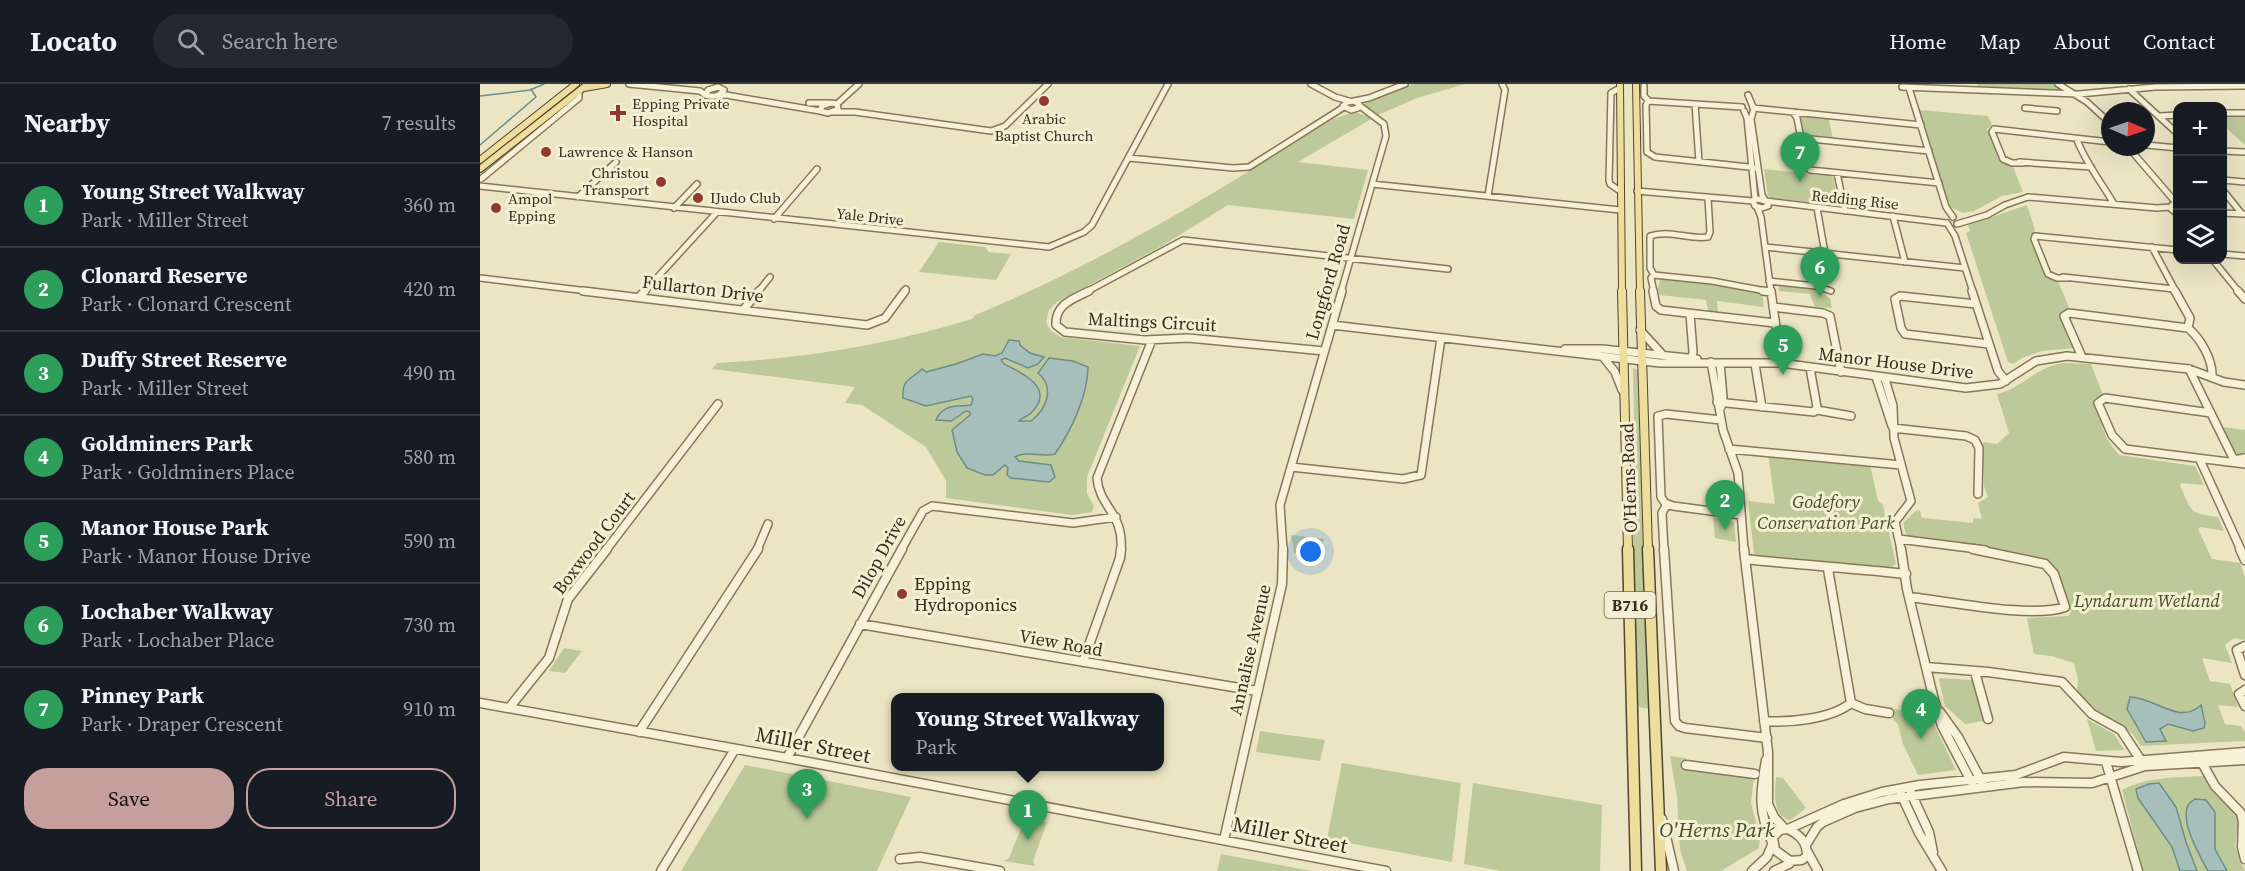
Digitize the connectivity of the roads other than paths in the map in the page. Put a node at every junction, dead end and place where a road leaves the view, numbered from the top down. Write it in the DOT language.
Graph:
graph roads {
  1 [pos="607,84"];
  2 [pos="629,84"];
  3 [pos="652,84"];
  4 [pos="859,84"];
  5 [pos="1048,84"];
  6 [pos="1168,84"];
  7 [pos="1311,84"];
  8 [pos="1405,84"];
  9 [pos="1502,84"];
  10 [pos="1636,84"];
  11 [pos="2060,84"];
  12 [pos="723,86"];
  13 [pos="1620,86"];
  14 [pos="1644,86"];
  15 [pos="2245,86"];
  16 [pos="581,87"];
  17 [pos="1902,87"];
  18 [pos="713,88"];
  19 [pos="1909,88"];
  20 [pos="2130,89"];
  21 [pos="2073,91"];
  22 [pos="704,94"];
  23 [pos="716,96"];
  24 [pos="844,96"];
  25 [pos="1335,97"];
  26 [pos="1369,98"];
  27 [pos="1352,101"];
  28 [pos="1649,101"];
  29 [pos="829,103"];
  30 [pos="2041,103"];
  31 [pos="1695,104"];
  32 [pos="838,105"];
  33 [pos="1360,105"];
  34 [pos="1344,106"];
  35 [pos="2025,108"];
  36 [pos="1743,109"];
  37 [pos="2046,109"];
  38 [pos="1352,110"];
  39 [pos="1753,110"];
  40 [pos="820,111"];
  41 [pos="2057,111"];
  42 [pos="831,112"];
  43 [pos="855,112"];
  44 [pos="1793,112"];
  45 [pos="2101,113"];
  46 [pos="2227,113"];
  47 [pos="2245,113"];
  48 [pos="1337,114"];
  49 [pos="1369,114"];
  50 [pos="546,116"];
  51 [pos="2173,116"];
  52 [pos="2160,117"];
  53 [pos="1921,125"];
  54 [pos="2173,129"];
  55 [pos="1801,138"];
  56 [pos="2078,140"];
  57 [pos="2101,141"];
  58 [pos="523,143"];
  59 [pos="2155,146"];
  60 [pos="2173,148"];
  61 [pos="1929,151"];
  62 [pos="2227,151"];
  63 [pos="2245,152"];
  64 [pos="2138,156"];
  65 [pos="1129,158"];
  66 [pos="480,160"];
  67 [pos="616,162"];
  68 [pos="1699,162"];
  69 [pos="495,167"];
  70 [pos="2091,167"];
  71 [pos="816,168"];
  72 [pos="1755,168"];
  73 [pos="480,169"];
  74 [pos="1837,173"];
  75 [pos="480,178"];
  76 [pos="2227,180"];
  77 [pos="2245,182"];
  78 [pos="1939,183"];
  79 [pos="697,184"];
  80 [pos="1372,184"];
  81 [pos="480,186"];
  82 [pos="1620,191"];
  83 [pos="1637,193"];
  84 [pos="2227,194"];
  85 [pos="1488,196"];
  86 [pos="578,197"];
  87 [pos="1708,198"];
  88 [pos="1755,203"];
  89 [pos="1766,204"];
  90 [pos="2112,205"];
  91 [pos="2173,205"];
  92 [pos="1946,207"];
  93 [pos="674,208"];
  94 [pos="1817,208"];
  95 [pos="2173,208"];
  96 [pos="1620,210"];
  97 [pos="1845,211"];
  98 [pos="717,212"];
  99 [pos="2227,213"];
  100 [pos="2244,214"];
  101 [pos="1893,216"];
  102 [pos="1761,217"];
  103 [pos="774,219"];
  104 [pos="1945,220"];
  105 [pos="1955,221"];
  106 [pos="1955,236"];
  107 [pos="1765,247"];
  108 [pos="2152,247"];
  109 [pos="2173,249"];
  110 [pos="1825,253"];
  111 [pos="2227,255"];
  112 [pos="2245,256"];
  113 [pos="1351,258"];
  114 [pos="1905,262"];
  115 [pos="2216,264"];
  116 [pos="2221,264"];
  117 [pos="1965,268"];
  118 [pos="1448,269"];
  119 [pos="1654,275"];
  120 [pos="770,277"];
  121 [pos="480,278"];
  122 [pos="1770,281"];
  123 [pos="2235,286"];
  124 [pos="906,289"];
  125 [pos="2174,289"];
  126 [pos="1831,291"];
  127 [pos="1771,292"];
  128 [pos="639,297"];
  129 [pos="2244,297"];
  130 [pos="1976,304"];
  131 [pos="1773,307"];
  132 [pos="744,309"];
  133 [pos="1690,314"];
  134 [pos="1775,323"];
  135 [pos="1332,325"];
  136 [pos="2188,328"];
  137 [pos="1640,330"];
  138 [pos="1440,338"];
  139 [pos="1152,340"];
  140 [pos="1989,344"];
  141 [pos="1541,350"];
  142 [pos="1324,351"];
  143 [pos="1663,354"];
  144 [pos="1624,355"];
  145 [pos="1603,357"];
  146 [pos="2082,357"];
  147 [pos="1690,360"];
  148 [pos="1642,361"];
  149 [pos="1711,362"];
  150 [pos="1720,363"];
  151 [pos="1780,363"];
  152 [pos="1755,364"];
  153 [pos="1810,368"];
  154 [pos="2192,370"];
  155 [pos="1841,372"];
  156 [pos="2210,376"];
  157 [pos="1876,377"];
  158 [pos="1885,379"];
  159 [pos="2009,380"];
  160 [pos="2245,385"];
  161 [pos="718,404"];
  162 [pos="1720,405"];
  163 [pos="1625,407"];
  164 [pos="1762,407"];
  165 [pos="1817,410"];
  166 [pos="2211,413"];
  167 [pos="1851,416"];
  168 [pos="1721,420"];
  169 [pos="1893,428"];
  170 [pos="2112,436"];
  171 [pos="1729,448"];
  172 [pos="2137,452"];
  173 [pos="2245,458"];
  174 [pos="2200,460"];
  175 [pos="2232,461"];
  176 [pos="2245,464"];
  177 [pos="1902,465"];
  178 [pos="1292,466"];
  179 [pos="1978,494"];
  180 [pos="1667,504"];
  181 [pos="1742,515"];
  182 [pos="1116,517"];
  183 [pos="768,524"];
  184 [pos="1899,539"];
  185 [pos="1745,559"];
  186 [pos="2245,560"];
  187 [pos="1828,568"];
  188 [pos="1906,574"];
  189 [pos="1909,597"];
  190 [pos="860,624"];
  191 [pos="2245,646"];
  192 [pos="1083,662"];
  193 [pos="1926,667"];
  194 [pos="1975,672"];
  195 [pos="2245,675"];
  196 [pos="2245,690"];
  197 [pos="1257,691"];
  198 [pos="480,703"];
  199 [pos="1851,703"];
  200 [pos="2245,706"];
  201 [pos="509,708"];
  202 [pos="1889,713"];
  203 [pos="1988,719"];
  204 [pos="1764,721"];
  205 [pos="639,732"];
  206 [pos="1767,738"];
  207 [pos="735,749"];
  208 [pos="1768,752"];
  209 [pos="2245,752"];
  210 [pos="787,758"];
  211 [pos="2200,759"];
  212 [pos="2245,760"];
  213 [pos="2106,762"];
  214 [pos="2142,762"];
  215 [pos="1686,765"];
  216 [pos="1755,774"];
  217 [pos="2111,779"];
  218 [pos="1977,784"];
  219 [pos="1906,792"];
  220 [pos="1660,808"];
  221 [pos="1786,829"];
  222 [pos="1224,840"];
  223 [pos="1772,843"];
  224 [pos="1807,848"];
  225 [pos="900,859"];
  226 [pos="2245,859"];
  227 [pos="1792,864"];
  228 [pos="662,871"];
  229 [pos="1000,871"];
  230 [pos="1386,871"];
  231 [pos="1636,871"];
  232 [pos="1661,871"];
  233 [pos="1674,871"];
  234 [pos="1752,871"];
  235 [pos="1774,871"];
  236 [pos="1804,871"];
  237 [pos="1818,871"];
  238 [pos="1942,871"];
  239 [pos="2138,871"];
  1 -- 16 [label="main road"];
  2 -- 22 [label="street"];
  3 -- 18 [label="street"];
  4 -- 24 [label="street"];
  5 -- 43 [label="street"];
  6 -- 65 [label="street, Yale Drive"];
  7 -- 25 [label="street"];
  8 -- 26 [label="street"];
  9 -- 85 [label="street"];
  10 -- 83 [label="main road, O'Herns Road / B716"];
  11 -- 21 [label="street"];
  12 -- 18 [label="street"];
  12 -- 23 [label="street"];
  12 -- 29 [label="street"];
  13 -- 82 [label="main road, O'Herns Road / B716"];
  13 -- 82 [label="street, O'Herns Road"];
  14 -- 28 [label="street"];
  15 -- 20 [label="street"];
  16 -- 50 [label="main road"];
  16 -- 58 [label="street"];
  16 -- 66 [label="main road"];
  17 -- 19 [label="street"];
  18 -- 22 [label="street"];
  19 -- 21 [label="street"];
  19 -- 53 [label="street"];
  20 -- 21 [label="street"];
  20 -- 52 [label="street"];
  21 -- 45 [label="street"];
  22 -- 23 [label="street"];
  23 -- 40 [label="street"];
  24 -- 29 [label="street"];
  24 -- 32 [label="street"];
  25 -- 27 [label="street"];
  25 -- 34 [label="street"];
  26 -- 27 [label="street"];
  26 -- 33 [label="street"];
  27 -- 33 [label="street, Longford Road"];
  27 -- 34 [label="street"];
  28 -- 31 [label="street"];
  28 -- 68 [label="street"];
  29 -- 32 [label="street"];
  29 -- 40 [label="street"];
  30 -- 37 [label="street"];
  31 -- 36 [label="street"];
  31 -- 68 [label="street"];
  32 -- 42 [label="street"];
  32 -- 43 [label="street"];
  33 -- 38 [label="street"];
  33 -- 49 [label="street, Longford Road"];
  34 -- 38 [label="street"];
  34 -- 48 [label="street"];
  35 -- 37 [label="street"];
  36 -- 39 [label="street"];
  36 -- 39 [label="street"];
  36 -- 72 [label="street"];
  37 -- 41 [label="street"];
  38 -- 48 [label="street"];
  38 -- 49 [label="street"];
  39 -- 44 [label="street"];
  39 -- 72 [label="street"];
  40 -- 42 [label="street"];
  42 -- 43 [label="street"];
  44 -- 53 [label="street"];
  44 -- 55 [label="street"];
  46 -- 47 [label="street"];
  48 -- 65 [label="street"];
  49 -- 80 [label="street, Longford Road"];
  50 -- 58 [label="street"];
  50 -- 73 [label="main road"];
  51 -- 52 [label="street"];
  52 -- 54 [label="street"];
  53 -- 61 [label="street"];
  55 -- 61 [label="street"];
  55 -- 74 [label="street"];
  56 -- 57 [label="street"];
  56 -- 70 [label="street"];
  56 -- 70 [label="street"];
  58 -- 69 [label="street"];
  59 -- 60 [label="street"];
  61 -- 78 [label="street"];
  62 -- 63 [label="street"];
  64 -- 91 [label="street"];
  65 -- 103 [label="street, Yale Drive"];
  67 -- 86 [label="street"];
  68 -- 72 [label="street"];
  69 -- 73 [label="street"];
  69 -- 75 [label="street"];
  70 -- 90 [label="street"];
  71 -- 103 [label="street"];
  72 -- 88 [label="street"];
  72 -- 89 [label="street"];
  74 -- 78 [label="street"];
  74 -- 97 [label="street"];
  76 -- 77 [label="street"];
  78 -- 92 [label="street"];
  79 -- 93 [label="street"];
  80 -- 85 [label="street"];
  80 -- 113 [label="street, Longford Road"];
  81 -- 86 [label="street, Yale Drive"];
  82 -- 96 [label="main road, O'Herns Road / B716"];
  83 -- 87 [label="street"];
  83 -- 137 [label="main road, O'Herns Road / B716"];
  84 -- 100 [label="street"];
  85 -- 96 [label="street"];
  86 -- 93 [label="street, Yale Drive"];
  87 -- 88 [label="street"];
  87 -- 119 [label="street"];
  88 -- 89 [label="street, Redding Rise"];
  88 -- 102 [label="street"];
  89 -- 94 [label="street, Redding Rise"];
  89 -- 102 [label="street"];
  90 -- 95 [label="street"];
  90 -- 105 [label="street"];
  92 -- 104 [label="street"];
  92 -- 105 [label="street"];
  93 -- 98 [label="street, Yale Drive"];
  94 -- 97 [label="street, Redding Rise"];
  94 -- 110 [label="street"];
  96 -- 144 [label="main road, O'Herns Road / B716"];
  97 -- 101 [label="street, Redding Rise"];
  98 -- 103 [label="street, Yale Drive"];
  98 -- 128 [label="street"];
  99 -- 100 [label="street"];
  101 -- 104 [label="street, Redding Rise"];
  101 -- 114 [label="street"];
  102 -- 107 [label="street"];
  104 -- 105 [label="street, Redding Rise"];
  104 -- 106 [label="street"];
  105 -- 106 [label="street"];
  106 -- 117 [label="street"];
  107 -- 110 [label="street"];
  107 -- 122 [label="street"];
  108 -- 109 [label="street"];
  108 -- 125 [label="street"];
  108 -- 125 [label="street"];
  110 -- 114 [label="street"];
  111 -- 112 [label="street"];
  113 -- 118 [label="street"];
  113 -- 135 [label="street, Longford Road"];
  113 -- 139 [label="street, Maltings Circuit"];
  114 -- 117 [label="street"];
  115 -- 123 [label="street"];
  116 -- 123 [label="street"];
  117 -- 130 [label="street"];
  119 -- 127 [label="street"];
  119 -- 133 [label="street"];
  120 -- 132 [label="street"];
  121 -- 128 [label="street, Fullarton Drive"];
  122 -- 126 [label="street"];
  122 -- 127 [label="street"];
  123 -- 129 [label="street"];
  124 -- 132 [label="street, Fullarton Drive"];
  125 -- 136 [label="street"];
  127 -- 131 [label="street"];
  128 -- 132 [label="street, Fullarton Drive"];
  130 -- 140 [label="street"];
  130 -- 140 [label="street"];
  131 -- 134 [label="street"];
  131 -- 155 [label="street"];
  133 -- 134 [label="street"];
  133 -- 147 [label="street"];
  134 -- 151 [label="street"];
  135 -- 138 [label="street"];
  135 -- 142 [label="street, Longford Road"];
  136 -- 146 [label="street"];
  136 -- 156 [label="street"];
  137 -- 143 [label="street"];
  137 -- 148 [label="main road, O'Herns Road / B716"];
  138 -- 141 [label="street"];
  138 -- 178 [label="street"];
  139 -- 142 [label="street, Maltings Circuit"];
  139 -- 182 [label="street"];
  140 -- 159 [label="street"];
  141 -- 144 [label="street"];
  141 -- 145 [label="street"];
  142 -- 178 [label="street, Longford Road"];
  143 -- 147 [label="street, Manor House Drive"];
  143 -- 148 [label="street, Manor House Drive"];
  144 -- 145 [label="street"];
  144 -- 148 [label="street, Manor House Drive"];
  144 -- 163 [label="main road, O'Herns Road / B716"];
  145 -- 163 [label="street"];
  146 -- 154 [label="street, Manor House Drive"];
  146 -- 159 [label="street, Manor House Drive"];
  147 -- 148 [label="street, Manor House Drive"];
  147 -- 149 [label="street, Manor House Drive"];
  148 -- 220 [label="main road, O'Herns Road / B716"];
  149 -- 150 [label="street, Manor House Drive"];
  149 -- 162 [label="street"];
  150 -- 152 [label="street, Manor House Drive"];
  150 -- 162 [label="street"];
  151 -- 152 [label="street, Manor House Drive"];
  151 -- 153 [label="street, Manor House Drive"];
  152 -- 164 [label="street"];
  153 -- 155 [label="street, Manor House Drive"];
  153 -- 165 [label="street"];
  154 -- 156 [label="street, Manor House Drive"];
  154 -- 166 [label="street"];
  155 -- 157 [label="street, Manor House Drive"];
  156 -- 160 [label="street, Manor House Drive"];
  157 -- 158 [label="street, Manor House Drive"];
  157 -- 169 [label="street"];
  158 -- 159 [label="street, Manor House Drive"];
  158 -- 169 [label="street"];
  161 -- 201 [label="street, Boxwood Court"];
  162 -- 164 [label="street"];
  162 -- 168 [label="street"];
  163 -- 231 [label="main road, O'Herns Road / B716"];
  164 -- 165 [label="street"];
  165 -- 167 [label="street"];
  166 -- 170 [label="street"];
  166 -- 175 [label="street"];
  168 -- 171 [label="street"];
  168 -- 180 [label="street"];
  169 -- 177 [label="street"];
  169 -- 179 [label="street"];
  170 -- 172 [label="street"];
  171 -- 177 [label="street"];
  171 -- 181 [label="street"];
  172 -- 174 [label="street"];
  173 -- 175 [label="street"];
  174 -- 175 [label="street"];
  174 -- 186 [label="street"];
  175 -- 176 [label="street"];
  177 -- 184 [label="street"];
  178 -- 197 [label="street, Annalise Avenue"];
  180 -- 181 [label="street"];
  180 -- 206 [label="street"];
  181 -- 185 [label="street"];
  182 -- 190 [label="street, Dilop Drive"];
  182 -- 192 [label="street"];
  183 -- 205 [label="street"];
  184 -- 188 [label="street"];
  184 -- 189 [label="street"];
  185 -- 187 [label="street"];
  185 -- 204 [label="street"];
  187 -- 188 [label="street"];
  187 -- 199 [label="street"];
  188 -- 189 [label="street"];
  189 -- 193 [label="street"];
  190 -- 192 [label="street, View Road"];
  190 -- 210 [label="street, Dilop Drive"];
  191 -- 195 [label="street"];
  192 -- 197 [label="street, View Road"];
  193 -- 194 [label="street"];
  193 -- 218 [label="street"];
  194 -- 203 [label="street"];
  194 -- 214 [label="street"];
  196 -- 200 [label="street"];
  197 -- 222 [label="street, Annalise Avenue"];
  198 -- 201 [label="street, Miller Street"];
  199 -- 202 [label="street"];
  199 -- 204 [label="street"];
  201 -- 205 [label="street, Miller Street"];
  204 -- 206 [label="street"];
  205 -- 207 [label="street, Miller Street"];
  206 -- 208 [label="street"];
  207 -- 210 [label="street, Miller Street"];
  207 -- 228 [label="street"];
  208 -- 221 [label="street"];
  208 -- 223 [label="street"];
  209 -- 211 [label="street"];
  210 -- 222 [label="street, Miller Street"];
  211 -- 212 [label="street"];
  211 -- 214 [label="street"];
  211 -- 226 [label="street"];
  213 -- 214 [label="street"];
  213 -- 217 [label="street"];
  213 -- 218 [label="street"];
  214 -- 217 [label="street"];
  215 -- 216 [label="street"];
  217 -- 218 [label="street"];
  217 -- 239 [label="street"];
  218 -- 219 [label="street"];
  219 -- 221 [label="street"];
  219 -- 224 [label="street"];
  219 -- 238 [label="street"];
  220 -- 232 [label="main road, O'Herns Road / B716"];
  220 -- 233 [label="street"];
  221 -- 223 [label="street"];
  221 -- 224 [label="street"];
  222 -- 230 [label="street, Miller Street"];
  223 -- 227 [label="street"];
  223 -- 234 [label="street"];
  224 -- 227 [label="street"];
  224 -- 237 [label="street"];
  225 -- 229 [label="street"];
  227 -- 235 [label="street"];
  227 -- 236 [label="street"];
}
